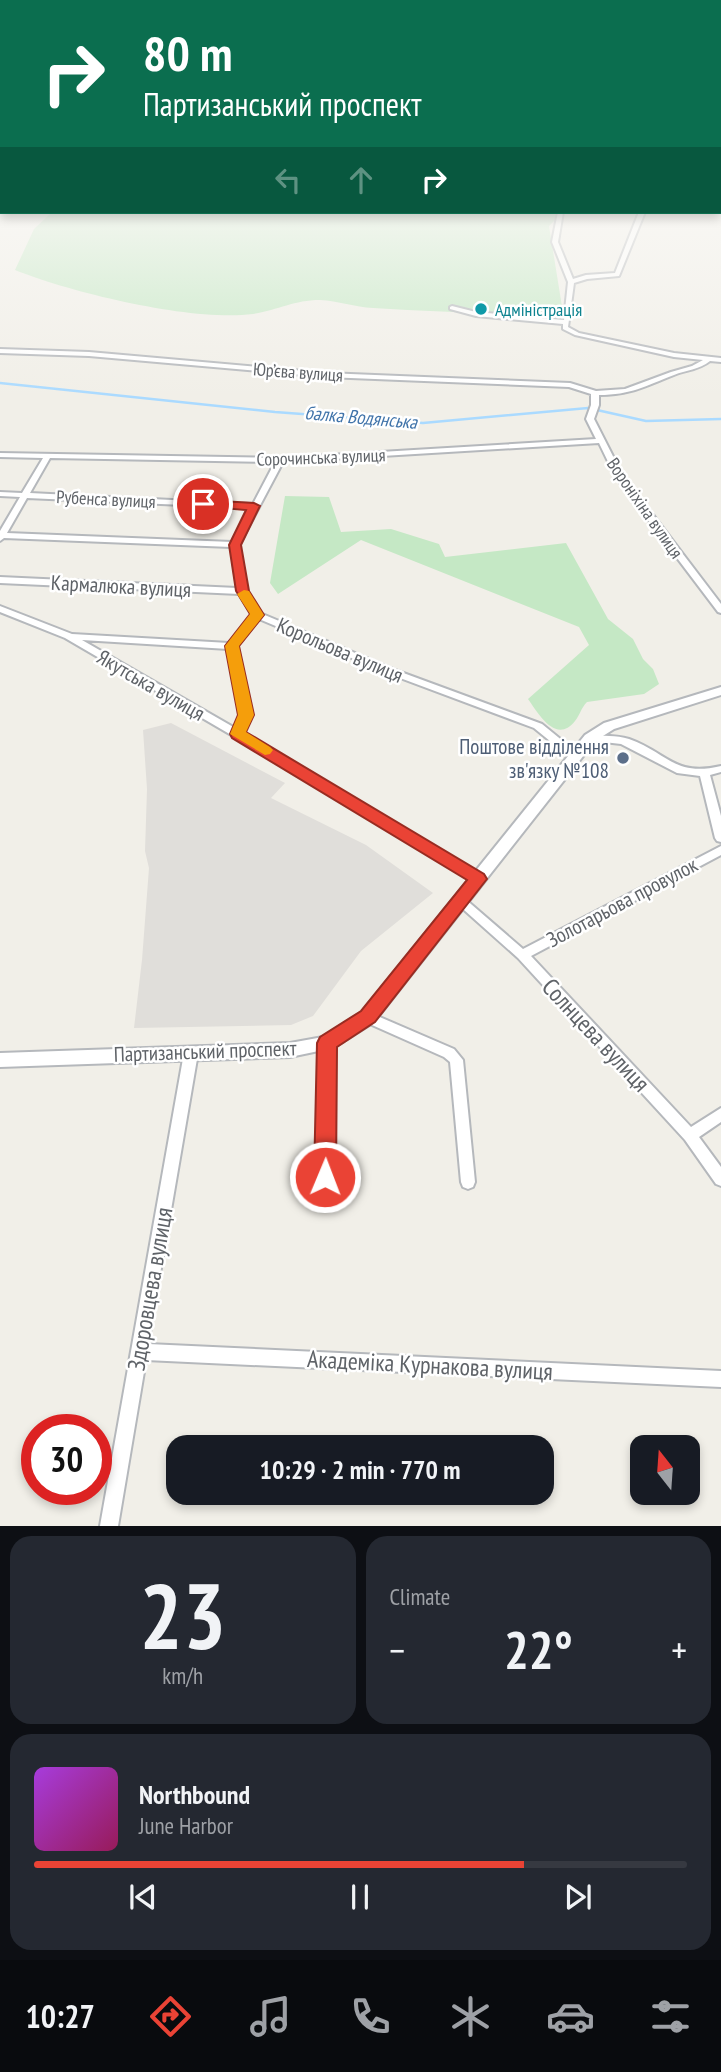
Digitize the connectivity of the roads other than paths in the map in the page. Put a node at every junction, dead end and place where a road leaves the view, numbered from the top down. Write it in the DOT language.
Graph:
graph roads {
  1 [pos="561,256"];
  2 [pos="624,256"];
  3 [pos="571,282"];
  4 [pos="452,308"];
  5 [pos="528,318"];
  6 [pos="567,322"];
  7 [pos="577,334"];
  8 [pos="0,351"];
  9 [pos="708,359"];
  10 [pos="721,360"];
  11 [pos="595,393"];
  12 [pos="600,441"];
  13 [pos="0,455"];
  14 [pos="47,457"];
  15 [pos="280,460"];
  16 [pos="0,494"];
  17 [pos="25,495"];
  18 [pos="254,506"];
  19 [pos="1,536"];
  20 [pos="235,545"];
  21 [pos="0,580"];
  22 [pos="242,591"];
  23 [pos="0,609"];
  24 [pos="721,610"];
  25 [pos="257,615"];
  26 [pos="68,636"];
  27 [pos="232,646"];
  28 [pos="721,691"];
  29 [pos="237,734"];
  30 [pos="590,738"];
  31 [pos="576,757"];
  32 [pos="721,769"];
  33 [pos="705,775"];
  34 [pos="721,838"];
  35 [pos="721,850"];
  36 [pos="478,879"];
  37 [pos="460,901"];
  38 [pos="522,955"];
  39 [pos="368,1017"];
  40 [pos="327,1043"];
  41 [pos="191,1053"];
  42 [pos="0,1060"];
  43 [pos="721,1114"];
  44 [pos="690,1136"];
  45 [pos="325,1177"];
  46 [pos="721,1179"];
  47 [pos="468,1182"];
  48 [pos="139,1352"];
  49 [pos="721,1379"];
  50 [pos="109,1526"];
  1 -- 3 [label="street"];
  2 -- 3 [label="street"];
  3 -- 6 [label="street"];
  4 -- 5 [label="street"];
  5 -- 6 [label="street"];
  5 -- 7 [label="street"];
  6 -- 7 [label="street"];
  7 -- 9 [label="street"];
  8 -- 11 [label="street, Юр’єва вулиця"];
  9 -- 10 [label="street"];
  9 -- 11 [label="street"];
  11 -- 12 [label="street, Вороніхіна вулиця"];
  12 -- 15 [label="street, Сорочинська вулиця"];
  12 -- 24 [label="street, Вороніхіна вулиця"];
  13 -- 14 [label="street, Сорочинська вулиця"];
  14 -- 15 [label="street, Сорочинська вулиця"];
  14 -- 17 [label="street"];
  15 -- 18 [label="street"];
  16 -- 17 [label="street, Рубенса вулиця"];
  17 -- 18 [label="street, Рубенса вулиця"];
  17 -- 19 [label="street"];
  18 -- 20 [label="street"];
  19 -- 20 [label="street"];
  20 -- 22 [label="street, Корольова вулиця"];
  21 -- 22 [label="street, Кармалюка вулиця"];
  22 -- 25 [label="street, Корольова вулиця"];
  23 -- 26 [label="street, Якутська вулиця"];
  25 -- 27 [label="street"];
  25 -- 31 [label="street, Корольова вулиця"];
  26 -- 27 [label="street"];
  26 -- 29 [label="street, Якутська вулиця"];
  27 -- 29 [label="street"];
  28 -- 30 [label="street, Партизанський проспект"];
  29 -- 36 [label="street, Якутська вулиця"];
  30 -- 31 [label="street, Партизанський проспект"];
  30 -- 33 [label="street"];
  31 -- 36 [label="street, Партизанський проспект"];
  32 -- 33 [label="street"];
  33 -- 34 [label="street"];
  35 -- 38 [label="street, Золотарьова провулок"];
  36 -- 37 [label="street, Партизанський проспект"];
  37 -- 38 [label="street, Солнцева вулиця"];
  37 -- 39 [label="street, Партизанський проспект"];
  38 -- 44 [label="street, Солнцева вулиця"];
  39 -- 40 [label="street, Партизанський проспект"];
  39 -- 47 [label="street"];
  40 -- 41 [label="street, Партизанський проспект"];
  40 -- 45 [label="street"];
  41 -- 42 [label="street, Партизанський проспект"];
  41 -- 48 [label="street, Здоровцева вулиця"];
  43 -- 44 [label="street"];
  44 -- 46 [label="street, Солнцева вулиця"];
  48 -- 49 [label="street, Академіка Курнакова вулиця"];
  48 -- 50 [label="street, Здоровцева вулиця"];
}
